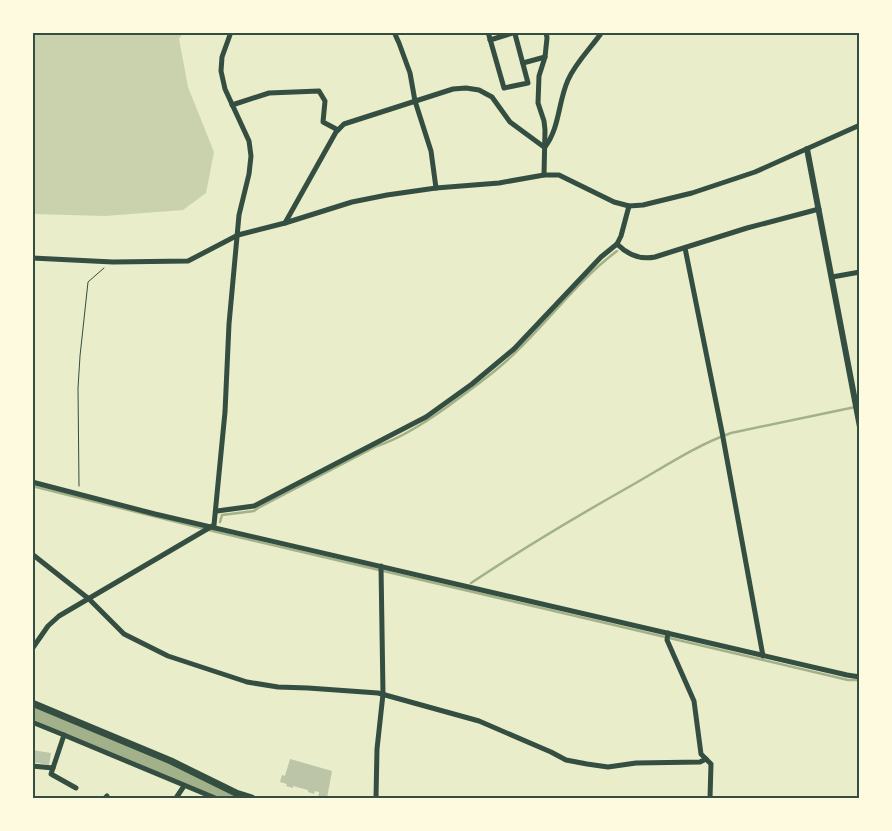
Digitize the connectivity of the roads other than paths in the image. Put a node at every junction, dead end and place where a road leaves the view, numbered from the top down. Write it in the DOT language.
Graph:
graph roads {
  1 [pos="231,32"];
  2 [pos="394,32"];
  3 [pos="488,32"];
  4 [pos="546,32"];
  5 [pos="602,32"];
  6 [pos="516,33"];
  7 [pos="490,40"];
  8 [pos="545,57"];
  9 [pos="523,63"];
  10 [pos="415,100"];
  11 [pos="232,105"];
  12 [pos="860,125"];
  13 [pos="338,130"];
  14 [pos="544,147"];
  15 [pos="807,149"];
  16 [pos="544,175"];
  17 [pos="436,188"];
  18 [pos="629,206"];
  19 [pos="818,209"];
  20 [pos="286,223"];
  21 [pos="238,235"];
  22 [pos="617,244"];
  23 [pos="685,248"];
  24 [pos="32,258"];
  25 [pos="860,272"];
  26 [pos="832,277"];
  27 [pos="857,408"];
  28 [pos="860,426"];
  29 [pos="32,482"];
  30 [pos="217,511"];
  31 [pos="211,527"];
  32 [pos="32,554"];
  33 [pos="380,569"];
  34 [pos="88,599"];
  35 [pos="667,636"];
  36 [pos="32,649"];
  37 [pos="763,656"];
  38 [pos="860,677"];
  39 [pos="383,694"];
  40 [pos="32,703"];
  41 [pos="32,722"];
  42 [pos="64,735"];
  43 [pos="706,759"];
  44 [pos="32,766"];
  45 [pos="53,768"];
  46 [pos="184,786"];
  47 [pos="76,788"];
  48 [pos="176,798"];
  49 [pos="215,798"];
  50 [pos="252,798"];
  51 [pos="376,798"];
  52 [pos="710,798"];
  1 -- 11 [label="street"];
  2 -- 10 [label="street"];
  3 -- 7 [label="street"];
  4 -- 8 [label="street"];
  5 -- 14 [label="street"];
  6 -- 7 [label="street"];
  6 -- 9 [label="street"];
  7 -- 9 [label="street"];
  8 -- 9 [label="street"];
  8 -- 14 [label="street"];
  10 -- 13 [label="street"];
  10 -- 14 [label="street"];
  10 -- 17 [label="street"];
  11 -- 13 [label="street"];
  11 -- 21 [label="street"];
  12 -- 15 [label="street"];
  13 -- 20 [label="street"];
  14 -- 16 [label="street"];
  15 -- 18 [label="street"];
  15 -- 19 [label="street"];
  16 -- 17 [label="street"];
  16 -- 18 [label="street"];
  17 -- 20 [label="street"];
  18 -- 22 [label="street"];
  19 -- 23 [label="street"];
  19 -- 26 [label="street"];
  20 -- 21 [label="street"];
  21 -- 24 [label="street"];
  21 -- 30 [label="street"];
  22 -- 23 [label="street"];
  22 -- 30 [label="street"];
  23 -- 37 [label="street"];
  25 -- 26 [label="street"];
  26 -- 27 [label="street"];
  27 -- 28 [label="street"];
  29 -- 31 [label="street"];
  30 -- 31 [label="street"];
  31 -- 33 [label="street"];
  31 -- 34 [label="street"];
  32 -- 34 [label="street"];
  33 -- 35 [label="street"];
  33 -- 39 [label="street"];
  34 -- 36 [label="street"];
  34 -- 39 [label="street"];
  35 -- 37 [label="street"];
  35 -- 43 [label="street"];
  37 -- 38 [label="street"];
  39 -- 43 [label="street"];
  39 -- 51 [label="street"];
  40 -- 50 [label="main road"];
  41 -- 42 [label="street"];
  42 -- 45 [label="street"];
  42 -- 46 [label="street"];
  43 -- 52 [label="street"];
  44 -- 45 [label="street"];
  45 -- 47 [label="street"];
  46 -- 48 [label="street"];
  46 -- 49 [label="street"];
}
